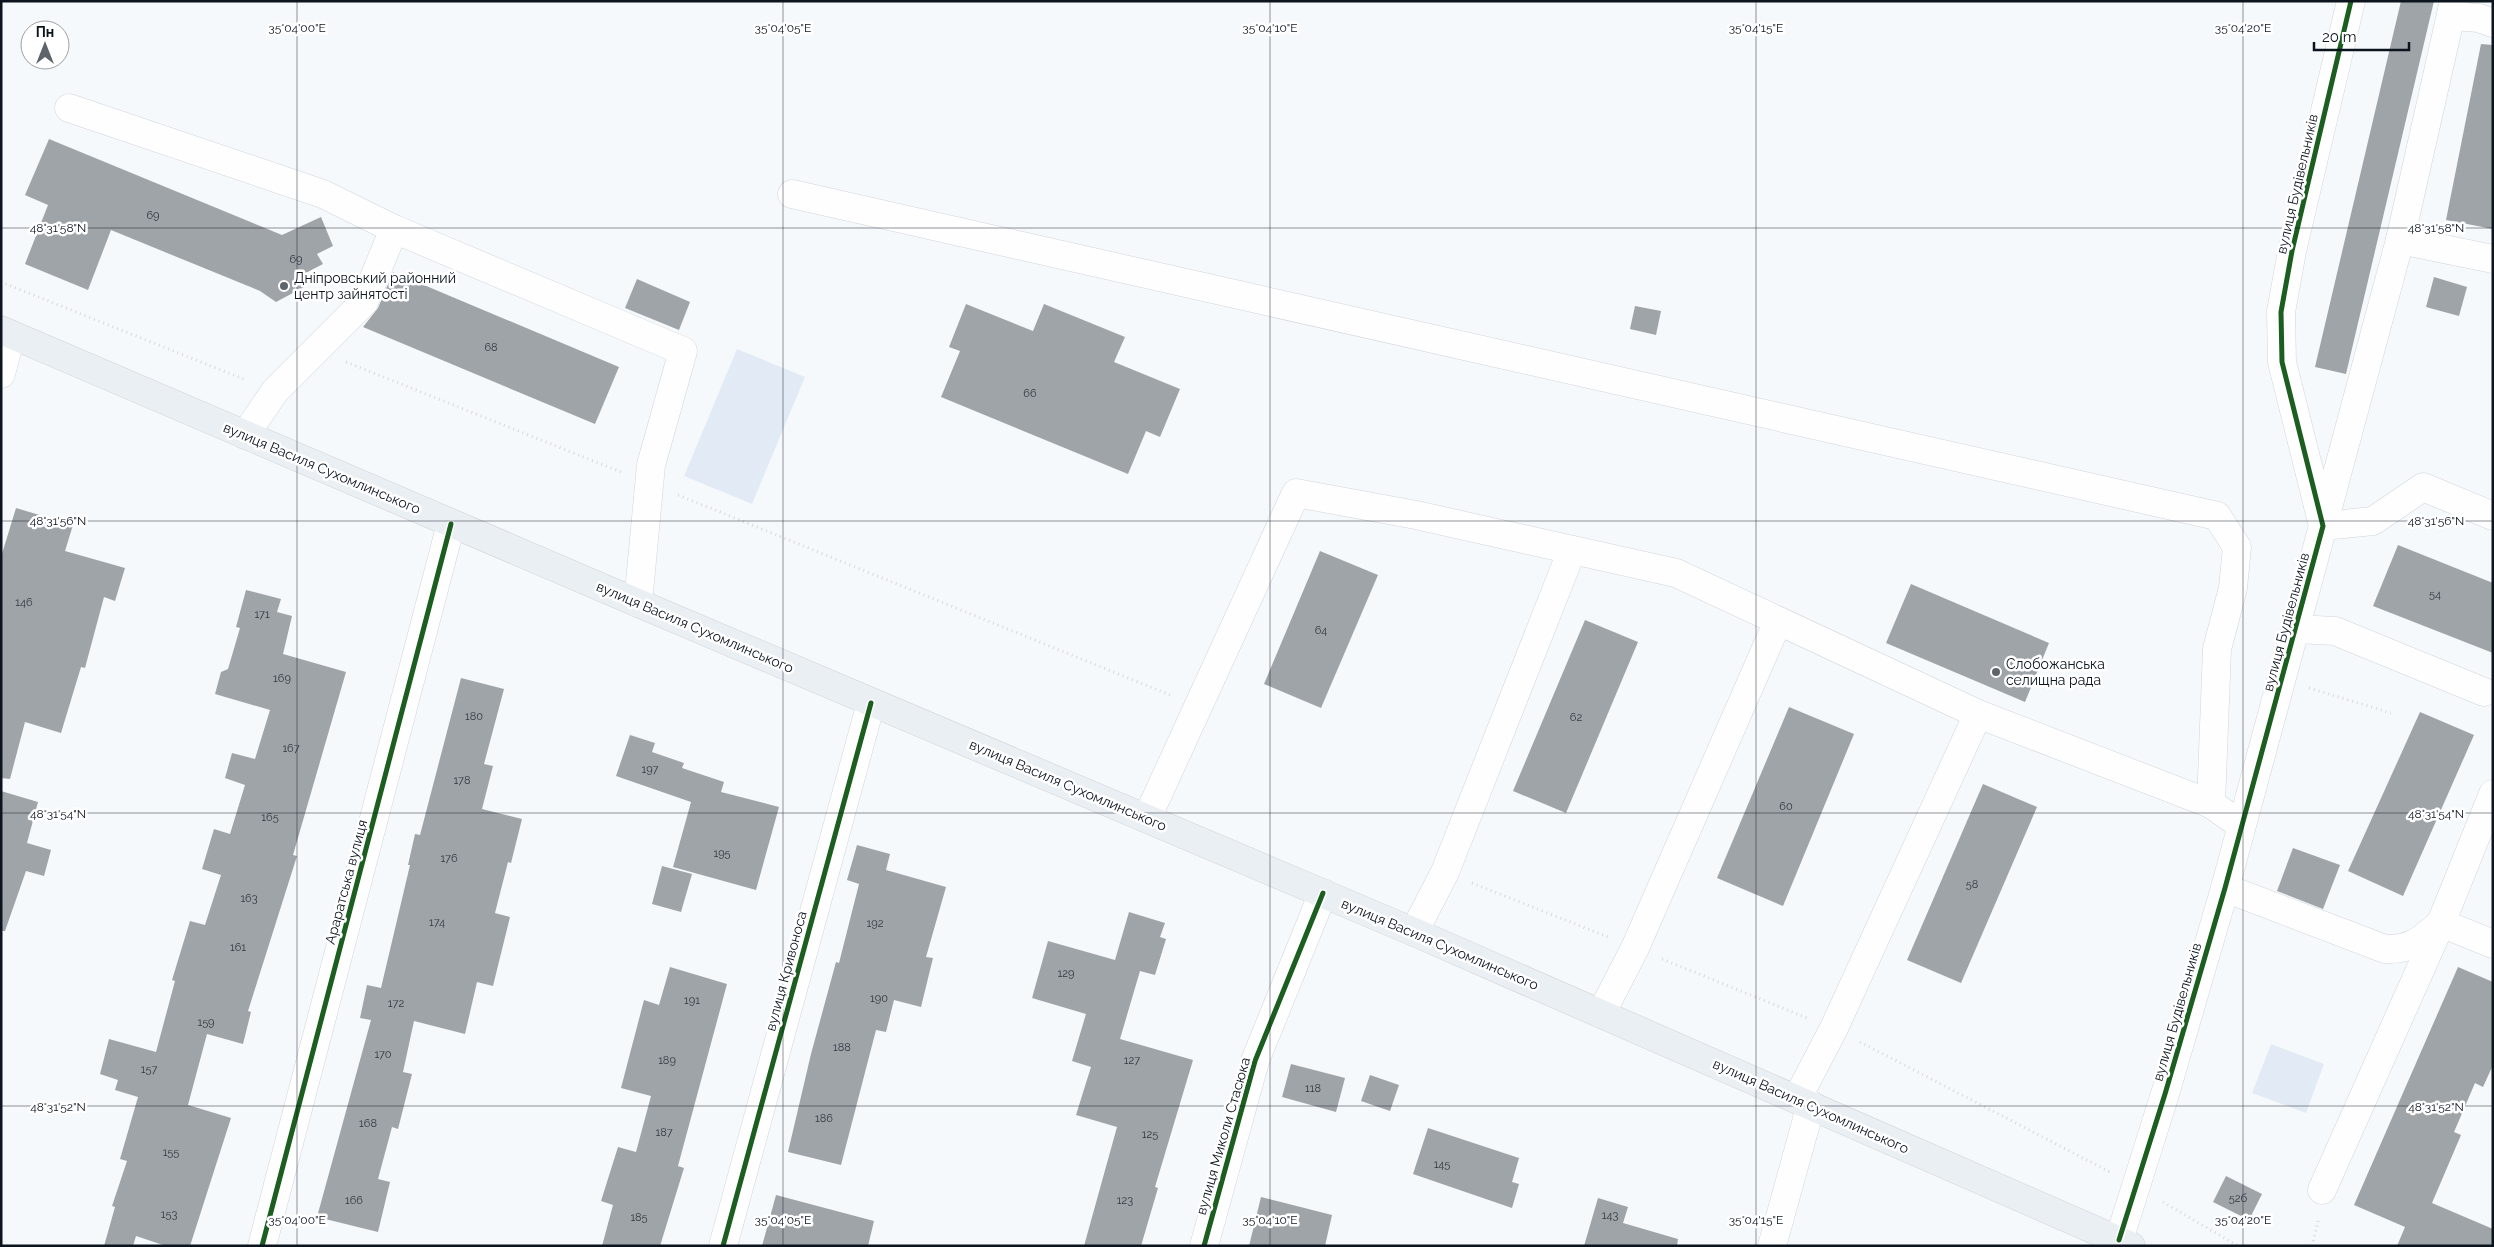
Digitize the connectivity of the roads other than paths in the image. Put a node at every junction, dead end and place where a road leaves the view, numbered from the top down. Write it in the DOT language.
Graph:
graph roads {
  1 [pos="2351,1"];
  2 [pos="2453,8"];
  3 [pos="2493,23"];
  4 [pos="69,108"];
  5 [pos="792,194"];
  6 [pos="394,229"];
  7 [pos="2400,240"];
  8 [pos="2493,259"];
  9 [pos="6,333"];
  10 [pos="1,374"];
  11 [pos="245,435"];
  12 [pos="2493,516"];
  13 [pos="451,524"];
  14 [pos="2323,526"];
  15 [pos="1572,550"];
  16 [pos="638,603"];
  17 [pos="1778,621"];
  18 [pos="2296,629"];
  19 [pos="2484,692"];
  20 [pos="871,702"];
  21 [pos="1978,714"];
  22 [pos="2493,794"];
  23 [pos="2211,804"];
  24 [pos="1147,818"];
  25 [pos="2242,825"];
  26 [pos="2225,888"];
  27 [pos="1323,893"];
  28 [pos="2441,924"];
  29 [pos="1414,932"];
  30 [pos="2493,944"];
  31 [pos="1601,1014"];
  32 [pos="1804,1102"];
  33 [pos="2322,1190"];
  34 [pos="2125,1243"];
  35 [pos="262,1246"];
  36 [pos="723,1246"];
  37 [pos="1204,1246"];
  38 [pos="1772,1246"];
  1 -- 14 [label="street, вулиця Будівельників"];
  2 -- 3 [label="street"];
  2 -- 7 [label="street"];
  4 -- 6 [label="street"];
  5 -- 23 [label="street"];
  6 -- 11 [label="street"];
  6 -- 16 [label="street"];
  7 -- 8 [label="street"];
  7 -- 14 [label="street"];
  9 -- 10 [label="street"];
  9 -- 11 [label="main road, вулиця Василя Сухомлинського"];
  11 -- 13 [label="main road, вулиця Василя Сухомлинського"];
  12 -- 14 [label="street"];
  13 -- 16 [label="main road, вулиця Василя Сухомлинського"];
  13 -- 35 [label="street, Араратська вулиця"];
  14 -- 18 [label="street, вулиця Будівельників"];
  15 -- 17 [label="street"];
  15 -- 24 [label="street"];
  15 -- 29 [label="street"];
  16 -- 20 [label="main road, вулиця Василя Сухомлинського"];
  17 -- 21 [label="street"];
  17 -- 31 [label="street"];
  18 -- 19 [label="street"];
  18 -- 25 [label="street, вулиця Будівельників"];
  20 -- 24 [label="main road, вулиця Василя Сухомлинського"];
  20 -- 36 [label="street, вулиця Кривоноса"];
  21 -- 23 [label="street"];
  21 -- 32 [label="street"];
  22 -- 28 [label="street"];
  23 -- 25 [label="street"];
  24 -- 27 [label="main road, вулиця Василя Сухомлинського"];
  25 -- 26 [label="street, вулиця Будівельників"];
  26 -- 28 [label="street"];
  26 -- 34 [label="street, вулиця Будівельників"];
  27 -- 29 [label="main road, вулиця Василя Сухомлинського"];
  27 -- 37 [label="street, вулиця Миколи Стасюка"];
  28 -- 30 [label="street"];
  28 -- 33 [label="street"];
  29 -- 31 [label="main road, вулиця Василя Сухомлинського"];
  31 -- 32 [label="main road, вулиця Василя Сухомлинського"];
  32 -- 34 [label="main road, вулиця Василя Сухомлинського"];
  32 -- 38 [label="street"];
}
